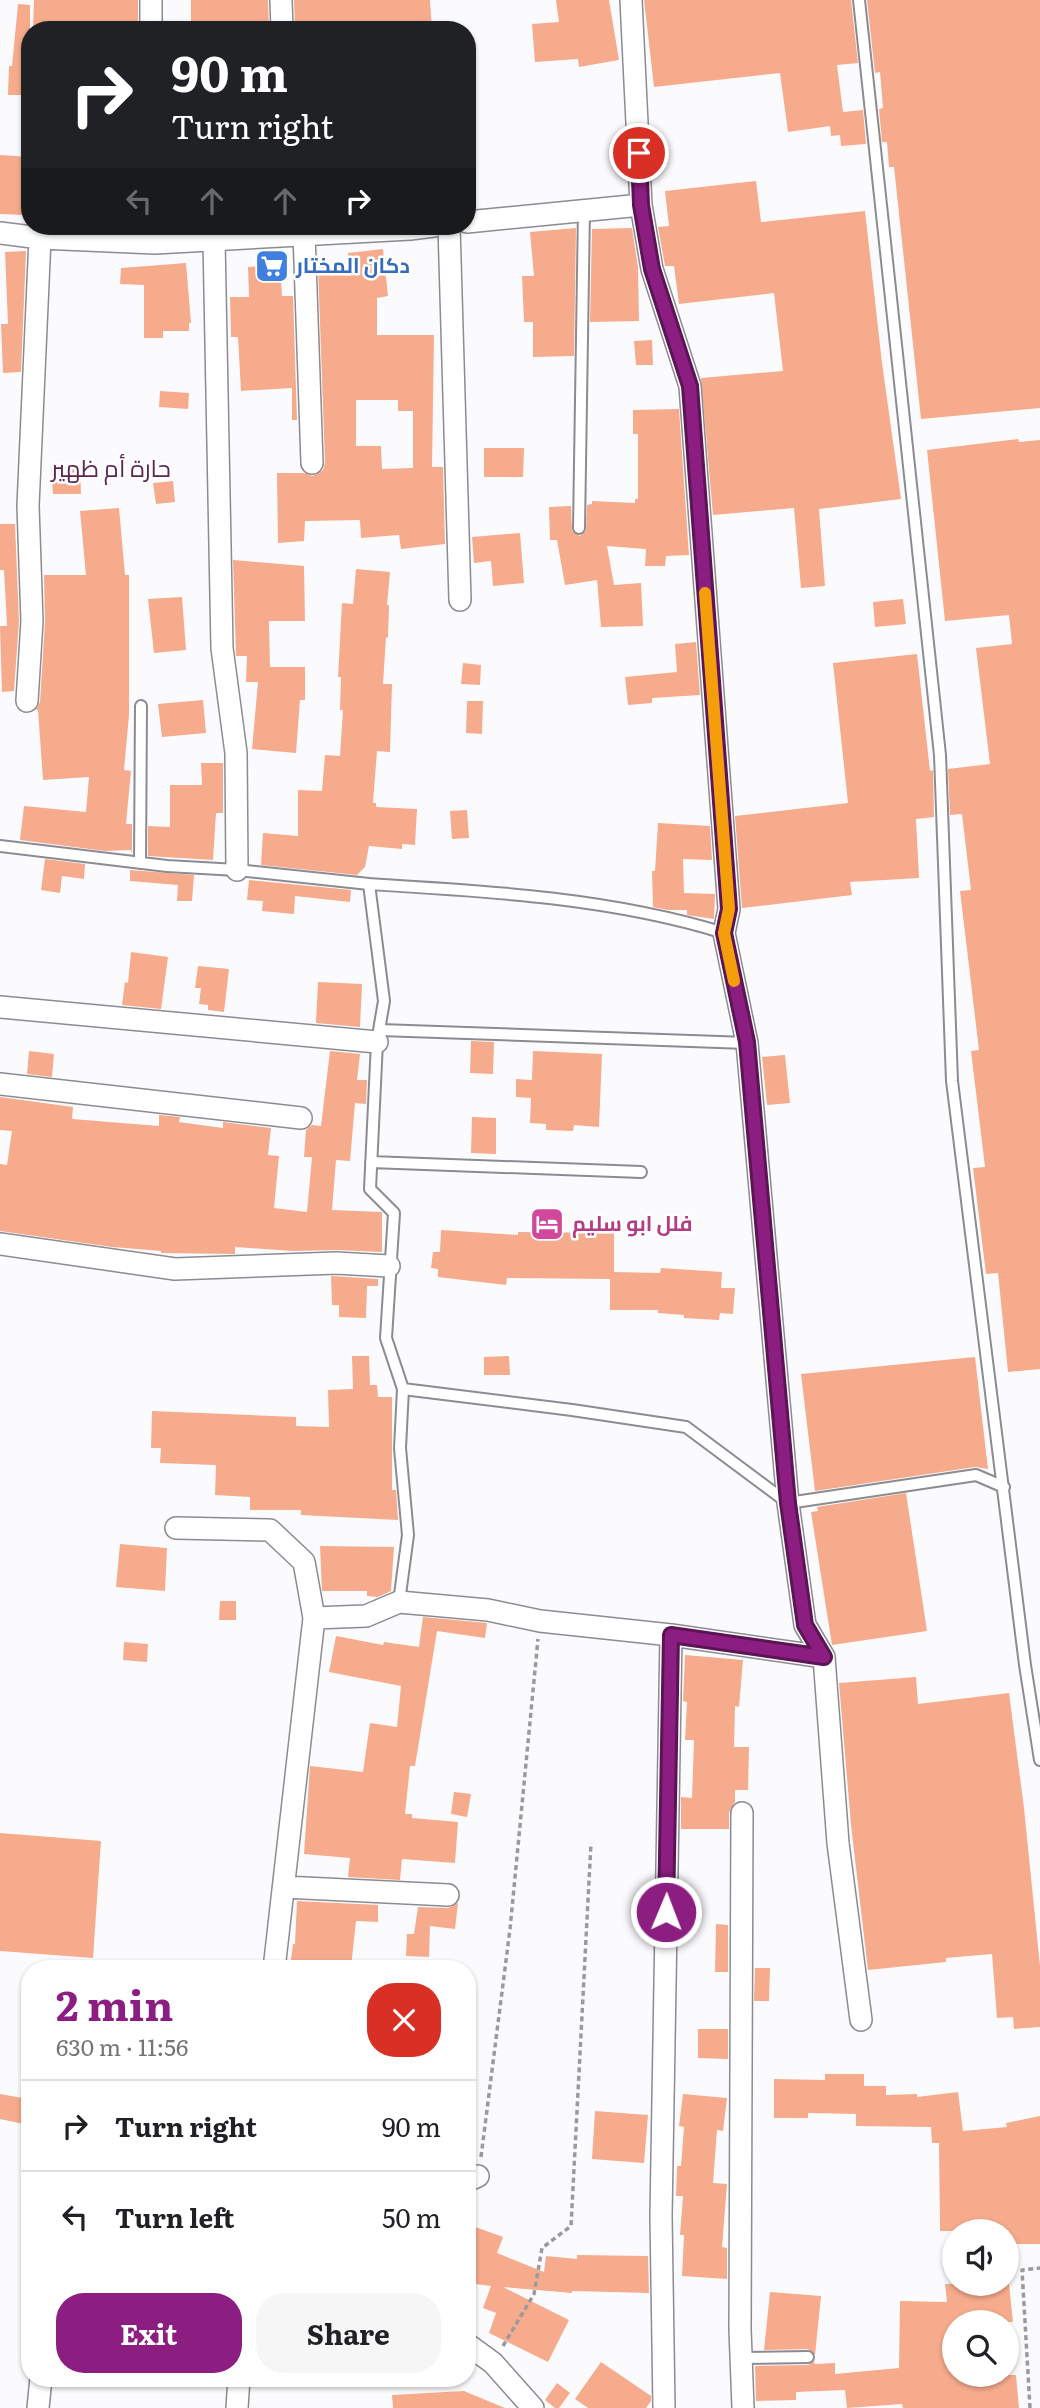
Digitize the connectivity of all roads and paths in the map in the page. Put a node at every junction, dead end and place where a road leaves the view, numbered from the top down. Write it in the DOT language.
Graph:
graph roads {
  1 [pos="151,0"];
  2 [pos="281,0"];
  3 [pos="631,0"];
  4 [pos="859,0"];
  5 [pos="151,21"];
  6 [pos="282,21"];
  7 [pos="641,205"];
  8 [pos="584,209"];
  9 [pos="476,221"];
  10 [pos="0,233"];
  11 [pos="126,235"];
  12 [pos="165,235"];
  13 [pos="265,235"];
  14 [pos="305,235"];
  15 [pos="449,235"];
  16 [pos="40,238"];
  17 [pos="214,240"];
  18 [pos="312,463"];
  19 [pos="579,528"];
  20 [pos="460,600"];
  21 [pos="27,701"];
  22 [pos="141,706"];
  23 [pos="0,846"];
  24 [pos="140,863"];
  25 [pos="237,870"];
  26 [pos="369,884"];
  27 [pos="724,933"];
  28 [pos="0,1007"];
  29 [pos="379,1036"];
  30 [pos="747,1042"];
  31 [pos="0,1084"];
  32 [pos="301,1118"];
  33 [pos="371,1162"];
  34 [pos="640,1172"];
  35 [pos="0,1244"];
  36 [pos="389,1266"];
  37 [pos="403,1389"];
  38 [pos="1004,1487"];
  39 [pos="788,1503"];
  40 [pos="176,1528"];
  41 [pos="399,1602"];
  42 [pos="314,1618"];
  43 [pos="540,1620"];
  44 [pos="671,1635"];
  45 [pos="824,1657"];
  46 [pos="1040,1760"];
  47 [pos="742,1813"];
  48 [pos="591,1843"];
  49 [pos="284,1887"];
  50 [pos="448,1895"];
  51 [pos="275,1960"];
  52 [pos="861,2020"];
  53 [pos="476,2158"];
  54 [pos="1040,2268"];
  55 [pos="476,2351"];
  56 [pos="808,2357"];
  57 [pos="741,2358"];
  58 [pos="493,2363"];
  59 [pos="40,2387"];
  60 [pos="238,2387"];
  61 [pos="38,2408"];
  62 [pos="237,2408"];
  63 [pos="533,2408"];
  64 [pos="664,2408"];
  65 [pos="743,2408"];
  66 [pos="1030,2408"];
  1 -- 5 [label="street"];
  2 -- 6 [label="street"];
  3 -- 7 [label="street"];
  4 -- 38 [label="lane"];
  7 -- 8 [label="street"];
  7 -- 27 [label="street"];
  8 -- 9 [label="street"];
  8 -- 19 [label="lane"];
  10 -- 16 [label="street"];
  11 -- 16 [label="street"];
  12 -- 17 [label="street"];
  13 -- 17 [label="street"];
  14 -- 18 [label="street"];
  15 -- 20 [label="street"];
  16 -- 21 [label="street"];
  17 -- 25 [label="street"];
  22 -- 24 [label="lane"];
  23 -- 24 [label="lane"];
  24 -- 25 [label="lane"];
  25 -- 26 [label="lane"];
  26 -- 27 [label="lane"];
  26 -- 29 [label="lane"];
  27 -- 30 [label="street"];
  28 -- 29 [label="street"];
  29 -- 30 [label="lane"];
  29 -- 33 [label="lane"];
  30 -- 39 [label="street"];
  31 -- 32 [label="street"];
  33 -- 34 [label="lane"];
  33 -- 36 [label="lane"];
  35 -- 36 [label="street"];
  36 -- 37 [label="lane"];
  37 -- 39 [label="lane"];
  37 -- 41 [label="lane"];
  38 -- 39 [label="lane"];
  38 -- 46 [label="lane"];
  39 -- 45 [label="street"];
  40 -- 42 [label="street"];
  41 -- 42 [label="street"];
  41 -- 43 [label="street"];
  42 -- 49 [label="street"];
  43 -- 44 [label="street"];
  43 -- 53 [label="path"];
  44 -- 45 [label="street"];
  44 -- 64 [label="street"];
  45 -- 52 [label="street"];
  47 -- 57 [label="street"];
  48 -- 58 [label="path"];
  49 -- 50 [label="street"];
  49 -- 51 [label="street"];
  54 -- 66 [label="path"];
  55 -- 58 [label="street"];
  56 -- 57 [label="lane"];
  57 -- 65 [label="street"];
  58 -- 63 [label="street"];
  59 -- 61 [label="street"];
  60 -- 62 [label="street"];
}
